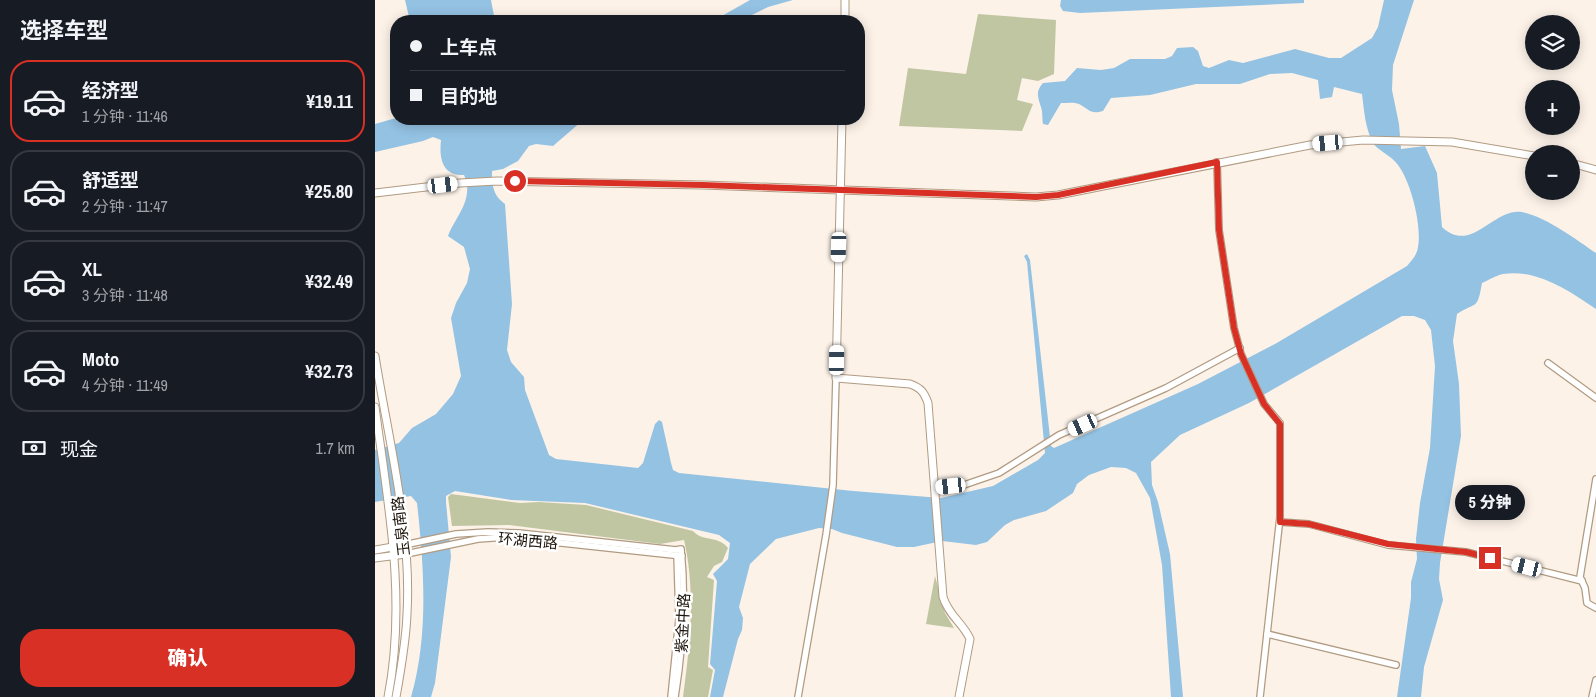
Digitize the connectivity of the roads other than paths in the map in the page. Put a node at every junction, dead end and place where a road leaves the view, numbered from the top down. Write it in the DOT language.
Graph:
graph roads {
  1 [pos="845,0"];
  2 [pos="845,15"];
  3 [pos="842,125"];
  4 [pos="1525,154"];
  5 [pos="1217,162"];
  6 [pos="1580,166"];
  7 [pos="1596,170"];
  8 [pos="840,191"];
  9 [pos="375,193"];
  10 [pos="1240,351"];
  11 [pos="375,356"];
  12 [pos="1548,364"];
  13 [pos="837,378"];
  14 [pos="1596,398"];
  15 [pos="377,408"];
  16 [pos="387,422"];
  17 [pos="375,423"];
  18 [pos="1596,479"];
  19 [pos="935,489"];
  20 [pos="1280,522"];
  21 [pos="404,545"];
  22 [pos="394,548"];
  23 [pos="375,550"];
  24 [pos="679,553"];
  25 [pos="406,554"];
  26 [pos="395,556"];
  27 [pos="375,558"];
  28 [pos="1582,581"];
  29 [pos="1596,608"];
  30 [pos="1267,634"];
  31 [pos="1397,665"];
  32 [pos="1596,680"];
  33 [pos="388,697"];
  34 [pos="396,697"];
  35 [pos="671,697"];
  36 [pos="675,697"];
  37 [pos="798,697"];
  38 [pos="959,697"];
  39 [pos="1259,697"];
  40 [pos="1592,697"];
  1 -- 2 [label="street"];
  3 -- 8 [label="street"];
  4 -- 5 [label="street"];
  5 -- 8 [label="street"];
  5 -- 10 [label="street"];
  6 -- 7 [label="street"];
  8 -- 9 [label="street"];
  8 -- 13 [label="street"];
  10 -- 19 [label="street"];
  10 -- 20 [label="street"];
  11 -- 15 [label="street, 玉泉南路"];
  12 -- 14 [label="street"];
  13 -- 19 [label="street"];
  13 -- 37 [label="street"];
  15 -- 16 [label="street, 玉泉南路"];
  15 -- 17 [label="street, 玉泉南路"];
  16 -- 17 [label="street"];
  16 -- 21 [label="street, 玉泉南路"];
  17 -- 22 [label="street, 玉泉南路"];
  18 -- 28 [label="street"];
  19 -- 38 [label="street"];
  20 -- 28 [label="street"];
  20 -- 30 [label="street"];
  21 -- 22 [label="street, 环湖西路"];
  21 -- 24 [label="street, 环湖西路"];
  21 -- 25 [label="street, 玉泉南路"];
  22 -- 23 [label="street, 环湖西路"];
  22 -- 26 [label="street, 玉泉南路"];
  24 -- 25 [label="street, 环湖西路"];
  24 -- 35 [label="street, 紫金中路"];
  24 -- 36 [label="street, 紫金中路"];
  25 -- 26 [label="street, 环湖西路"];
  25 -- 34 [label="street, 玉泉南路"];
  26 -- 27 [label="street, 环湖西路"];
  26 -- 33 [label="street, 玉泉南路"];
  28 -- 29 [label="street"];
  30 -- 31 [label="street"];
  30 -- 39 [label="street"];
  32 -- 40 [label="street"];
}
